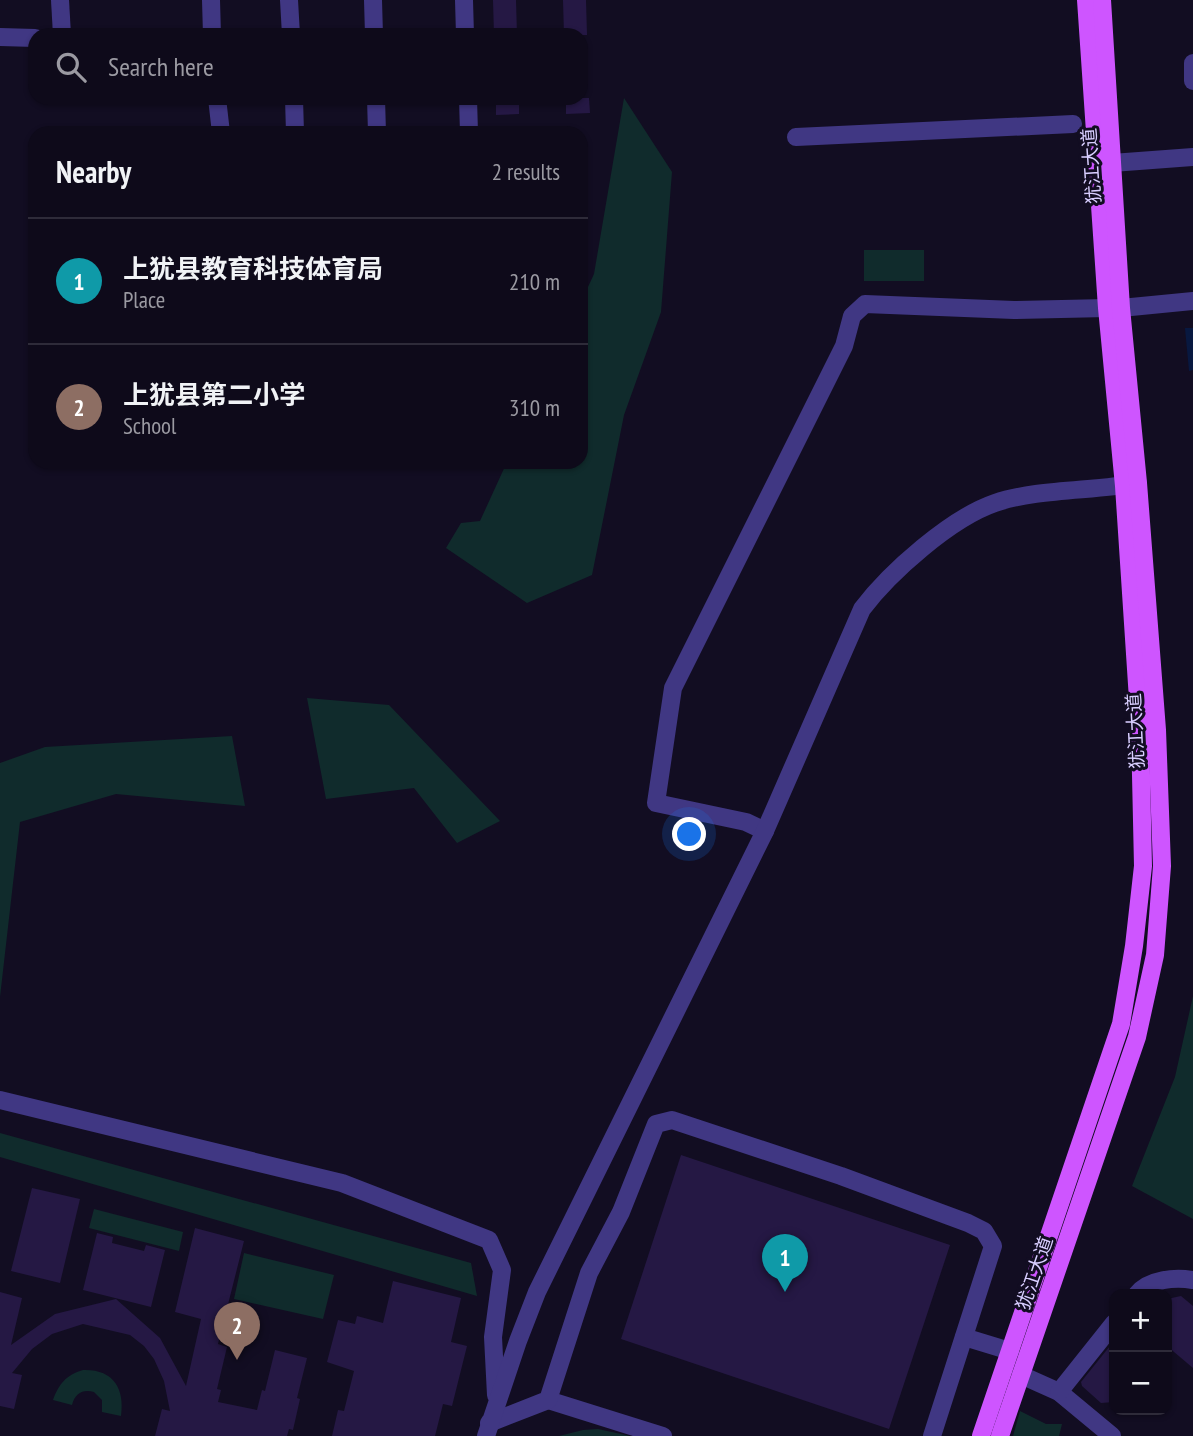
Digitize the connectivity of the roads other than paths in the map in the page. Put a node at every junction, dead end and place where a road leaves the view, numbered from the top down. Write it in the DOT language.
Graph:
graph roads {
  1 [pos="60,0"];
  2 [pos="211,0"];
  3 [pos="289,0"];
  4 [pos="373,0"];
  5 [pos="464,0"];
  6 [pos="1086,0"];
  7 [pos="1102,0"];
  8 [pos="62,28"];
  9 [pos="212,28"];
  10 [pos="291,28"];
  11 [pos="374,28"];
  12 [pos="466,28"];
  13 [pos="0,37"];
  14 [pos="28,38"];
  15 [pos="1193,63"];
  16 [pos="1193,81"];
  17 [pos="218,105"];
  18 [pos="294,105"];
  19 [pos="376,105"];
  20 [pos="468,105"];
  21 [pos="1073,124"];
  22 [pos="219,126"];
  23 [pos="295,126"];
  24 [pos="377,126"];
  25 [pos="469,126"];
  26 [pos="796,137"];
  27 [pos="1193,157"];
  28 [pos="1112,163"];
  29 [pos="1193,301"];
  30 [pos="1114,308"];
  31 [pos="1131,484"];
  32 [pos="765,831"];
  33 [pos="0,1100"];
  34 [pos="1193,1280"];
  35 [pos="1141,1289"];
  36 [pos="1109,1329"];
  37 [pos="964,1337"];
  38 [pos="1010,1351"];
  39 [pos="1021,1375"];
  40 [pos="1059,1392"];
  41 [pos="548,1400"];
  42 [pos="496,1402"];
  43 [pos="487,1429"];
  44 [pos="663,1436"];
  45 [pos="932,1436"];
  46 [pos="981,1436"];
  47 [pos="1000,1436"];
  48 [pos="1112,1436"];
  1 -- 8 [label="street"];
  2 -- 9 [label="street"];
  3 -- 10 [label="street"];
  4 -- 11 [label="street"];
  5 -- 12 [label="street"];
  6 -- 30 [label="main road, 犹江大道"];
  7 -- 28 [label="main road, 犹江大道"];
  13 -- 14 [label="street"];
  15 -- 16 [label="street"];
  17 -- 22 [label="street"];
  18 -- 23 [label="street"];
  19 -- 24 [label="street"];
  20 -- 25 [label="street"];
  21 -- 26 [label="street"];
  27 -- 28 [label="street"];
  28 -- 30 [label="main road, 犹江大道"];
  29 -- 30 [label="street"];
  30 -- 31 [label="main road, 犹江大道"];
  30 -- 32 [label="street"];
  31 -- 32 [label="street"];
  31 -- 38 [label="main road, 犹江大道"];
  31 -- 39 [label="main road, 犹江大道"];
  32 -- 42 [label="street"];
  33 -- 42 [label="street"];
  34 -- 35 [label="street"];
  36 -- 40 [label="street"];
  37 -- 38 [label="street"];
  37 -- 41 [label="street"];
  37 -- 45 [label="street"];
  38 -- 46 [label="main road, 犹江大道"];
  39 -- 40 [label="street"];
  39 -- 47 [label="main road, 犹江大道"];
  40 -- 48 [label="street"];
  41 -- 43 [label="street"];
  41 -- 44 [label="street"];
  42 -- 43 [label="street"];
}
